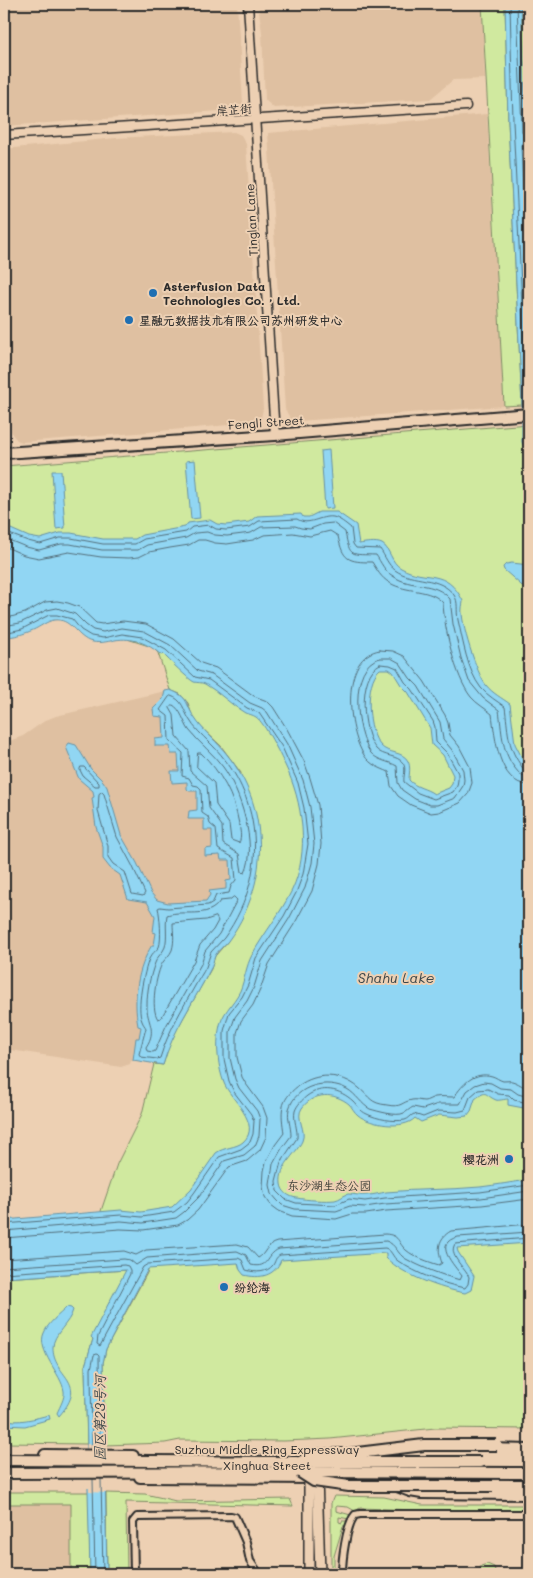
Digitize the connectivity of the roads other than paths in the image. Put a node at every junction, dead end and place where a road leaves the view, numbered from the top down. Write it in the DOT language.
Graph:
graph roads {
  1 [pos="248,4"];
  2 [pos="466,106"];
  3 [pos="256,119"];
  4 [pos="4,135"];
  5 [pos="525,415"];
  6 [pos="275,435"];
  7 [pos="4,453"];
  8 [pos="529,1444"];
  9 [pos="529,1450"];
  10 [pos="4,1455"];
  11 [pos="529,1455"];
  12 [pos="471,1456"];
  13 [pos="312,1459"];
  14 [pos="4,1460"];
  15 [pos="529,1462"];
  16 [pos="299,1467"];
  17 [pos="4,1473"];
  18 [pos="529,1473"];
  19 [pos="4,1477"];
  20 [pos="313,1478"];
  21 [pos="383,1480"];
  22 [pos="529,1480"];
  23 [pos="529,1486"];
  24 [pos="529,1494"];
  25 [pos="529,1514"];
  26 [pos="134,1574"];
  27 [pos="259,1574"];
  28 [pos="309,1574"];
  29 [pos="320,1574"];
  30 [pos="342,1574"];
  1 -- 3 [label="street, Tinglan Lane"];
  2 -- 3 [label="street, 岸芷街"];
  3 -- 4 [label="street, 岸芷街"];
  3 -- 6 [label="street, Tinglan Lane"];
  5 -- 6 [label="main road, Fengli Street"];
  6 -- 7 [label="main road, Fengli Street"];
  8 -- 16 [label="main road, bridge"];
  9 -- 12 [label="main road"];
  10 -- 13 [label="main road, Xinghua Street"];
  11 -- 12 [label="main road, Xinghua Street"];
  12 -- 13 [label="main road, Xinghua Street"];
  13 -- 20 [label="main road"];
  14 -- 16 [label="main road, Suzhou Middle Ring Expressway"];
  15 -- 16 [label="main road, Suzhou Middle Ring Expressway, bridge"];
  16 -- 17 [label="main road, Suzhou Middle Ring Expressway"];
  16 -- 18 [label="main road, Suzhou Middle Ring Expressway, bridge"];
  16 -- 23 [label="main road, bridge"];
  19 -- 20 [label="main road, Xinghua Street"];
  20 -- 21 [label="main road, Xinghua Street"];
  20 -- 28 [label="main road"];
  20 -- 29 [label="main road"];
  21 -- 22 [label="main road, Xinghua Street"];
  21 -- 24 [label="main road"];
  25 -- 30 [label="street"];
  26 -- 27 [label="street"];
}
